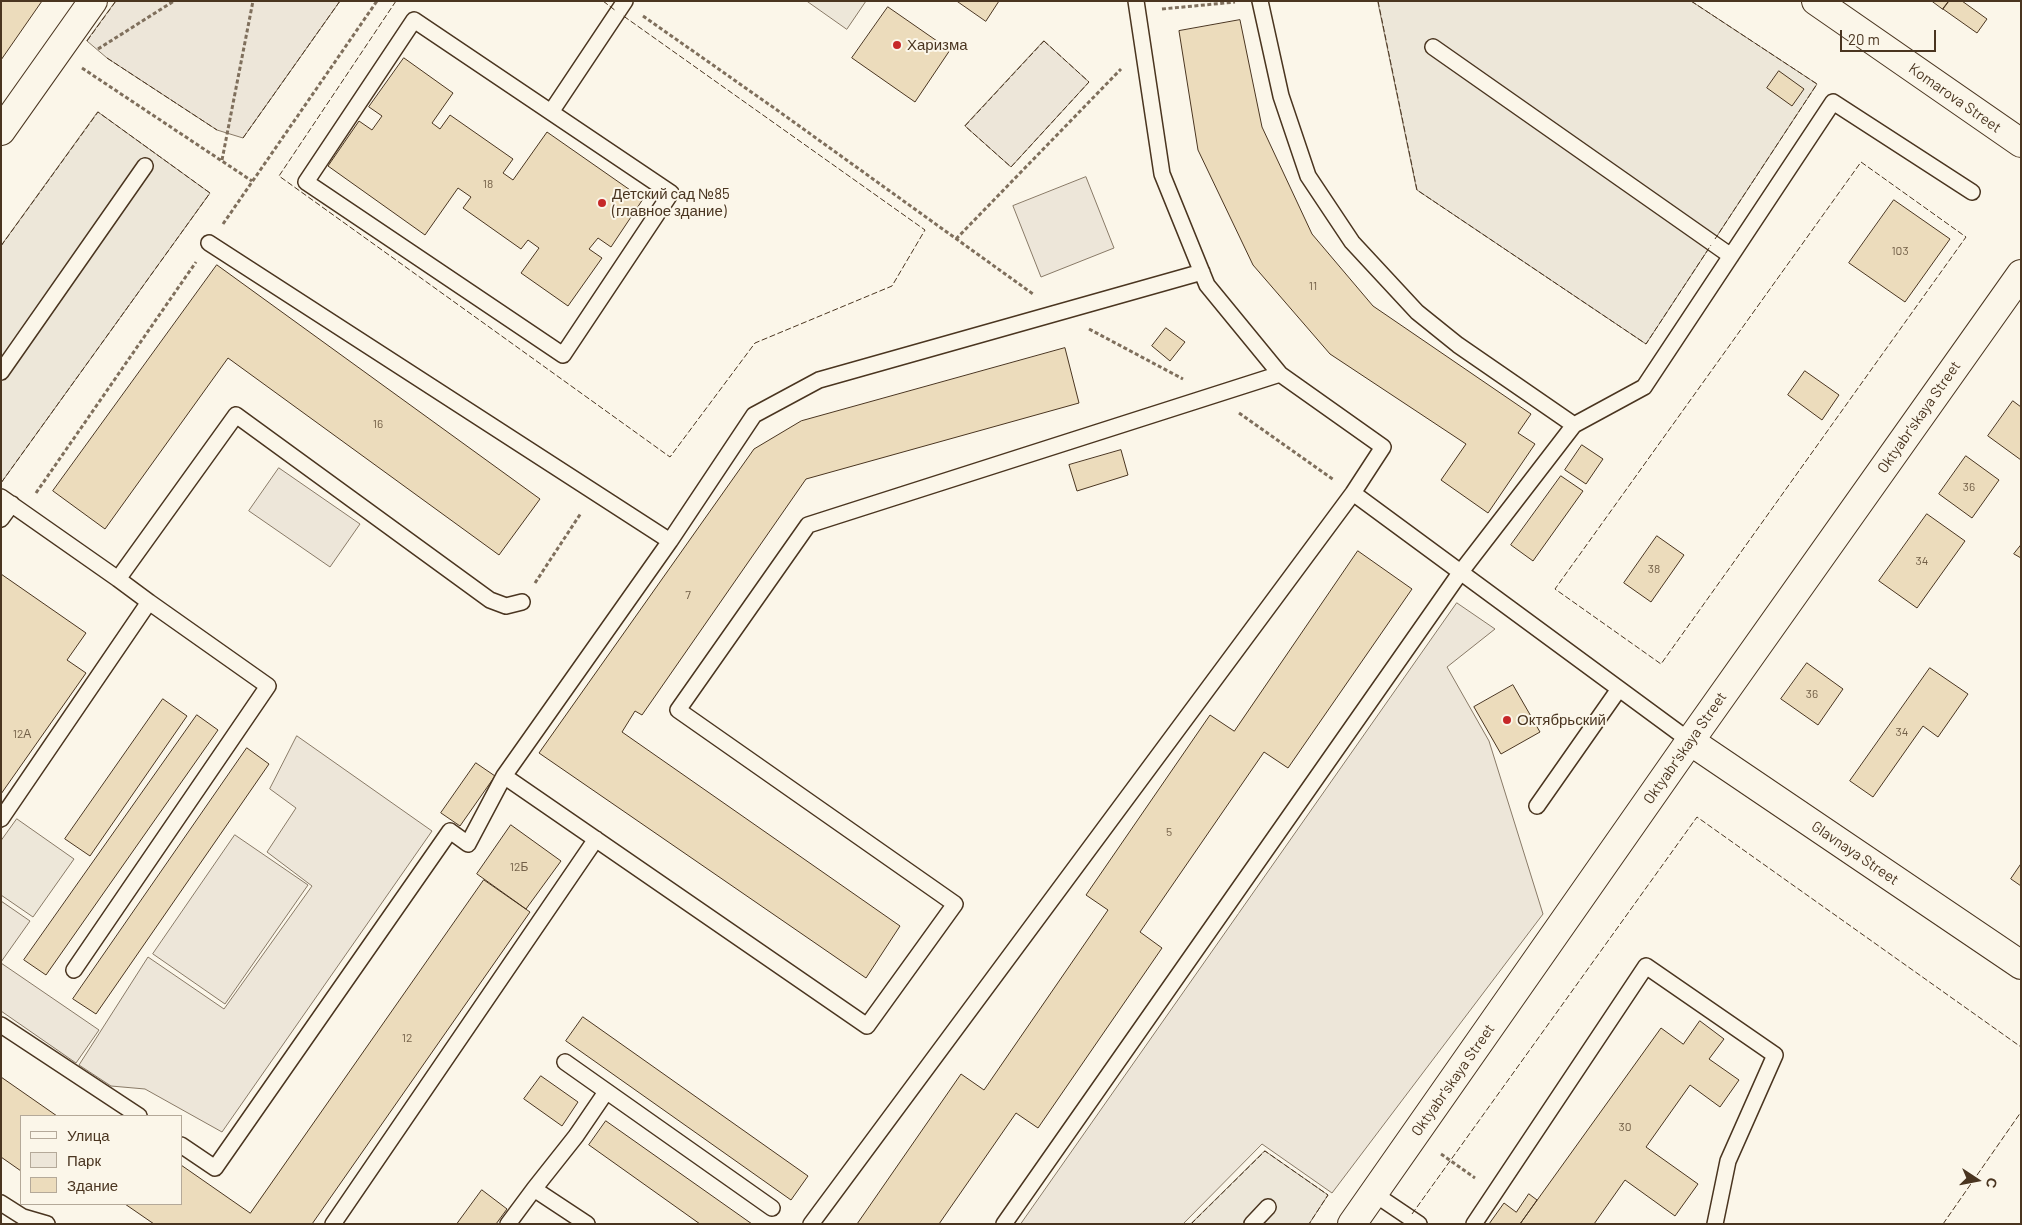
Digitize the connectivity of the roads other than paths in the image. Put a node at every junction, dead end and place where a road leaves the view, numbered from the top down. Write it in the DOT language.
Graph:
graph roads {
  1 [pos="93,1"];
  2 [pos="1136,1"];
  3 [pos="1260,1"];
  4 [pos="1816,1"];
  5 [pos="624,2"];
  6 [pos="1433,48"];
  7 [pos="551,112"];
  8 [pos="1,130"];
  9 [pos="2021,143"];
  10 [pos="145,166"];
  11 [pos="1972,192"];
  12 [pos="209,243"];
  13 [pos="1731,256"];
  14 [pos="1202,272"];
  15 [pos="2021,274"];
  16 [pos="1,372"];
  17 [pos="1280,374"];
  18 [pos="1574,425"];
  19 [pos="1352,493"];
  20 [pos="5,502"];
  21 [pos="1,519"];
  22 [pos="670,541"];
  23 [pos="1460,573"];
  24 [pos="118,579"];
  25 [pos="149,602"];
  26 [pos="522,602"];
  27 [pos="1619,689"];
  28 [pos="1690,740"];
  29 [pos="504,776"];
  30 [pos="1537,806"];
  31 [pos="1,820"];
  32 [pos="596,839"];
  33 [pos="2021,965"];
  34 [pos="74,970"];
  35 [pos="1,1024"];
  36 [pos="564,1062"];
  37 [pos="606,1092"];
  38 [pos="138,1115"];
  39 [pos="182,1146"];
  40 [pos="534,1189"];
  41 [pos="1373,1193"];
  42 [pos="1,1203"];
  43 [pos="1268,1207"];
  44 [pos="772,1208"];
  45 [pos="334,1223"];
  46 [pos="48,1224"];
  47 [pos="508,1224"];
  48 [pos="587,1224"];
  49 [pos="811,1224"];
  50 [pos="1004,1224"];
  51 [pos="1252,1224"];
  52 [pos="1352,1224"];
  53 [pos="1419,1224"];
  54 [pos="1474,1224"];
  55 [pos="1716,1224"];
  1 -- 8 [label="street"];
  2 -- 14 [label="lane"];
  3 -- 18 [label="lane"];
  4 -- 9 [label="street, Komarova Street"];
  5 -- 7 [label="lane"];
  6 -- 13 [label="lane"];
  7 -- 7 [label="lane"];
  10 -- 16 [label="lane"];
  11 -- 13 [label="lane"];
  12 -- 22 [label="lane"];
  13 -- 18 [label="lane"];
  14 -- 17 [label="lane"];
  14 -- 22 [label="lane"];
  15 -- 28 [label="street, Oktyabr'skaya Street"];
  17 -- 19 [label="lane"];
  17 -- 32 [label="lane"];
  18 -- 23 [label="lane"];
  19 -- 23 [label="lane"];
  19 -- 49 [label="lane"];
  20 -- 21 [label="lane"];
  20 -- 24 [label="lane"];
  22 -- 29 [label="lane"];
  23 -- 27 [label="lane"];
  23 -- 50 [label="lane"];
  24 -- 25 [label="lane"];
  24 -- 26 [label="lane"];
  25 -- 31 [label="lane"];
  25 -- 34 [label="lane"];
  27 -- 28 [label="lane"];
  27 -- 30 [label="lane"];
  28 -- 33 [label="street, Glavnaya Street"];
  28 -- 41 [label="street, Oktyabr'skaya Street"];
  29 -- 32 [label="lane"];
  29 -- 39 [label="lane"];
  32 -- 45 [label="lane"];
  35 -- 38 [label="lane"];
  36 -- 37 [label="lane"];
  37 -- 40 [label="lane"];
  37 -- 44 [label="lane"];
  40 -- 47 [label="lane"];
  40 -- 48 [label="lane"];
  41 -- 52 [label="street, Oktyabr'skaya Street"];
  41 -- 53 [label="lane"];
  42 -- 46 [label="lane"];
  43 -- 51 [label="lane"];
  54 -- 55 [label="lane"];
}
